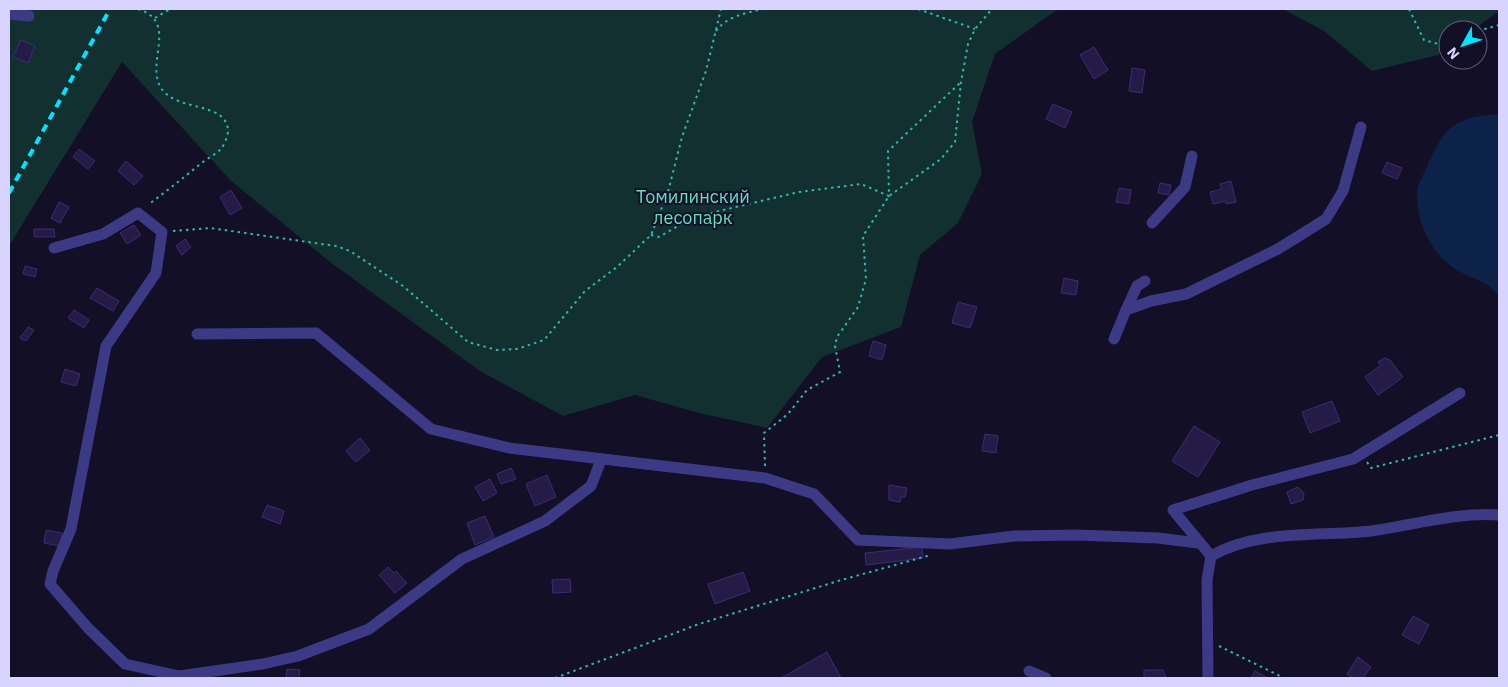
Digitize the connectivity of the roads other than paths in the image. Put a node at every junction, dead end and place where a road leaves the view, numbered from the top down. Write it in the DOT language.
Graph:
graph roads {
  1 [pos="9,14"];
  2 [pos="29,16"];
  3 [pos="1361,127"];
  4 [pos="1192,156"];
  5 [pos="1152,223"];
  6 [pos="54,248"];
  7 [pos="1145,281"];
  8 [pos="1126,310"];
  9 [pos="197,334"];
  10 [pos="1114,339"];
  11 [pos="1460,393"];
  12 [pos="601,460"];
  13 [pos="1499,515"];
  14 [pos="1198,542"];
  15 [pos="1211,556"];
  16 [pos="1029,671"];
  17 [pos="179,677"];
  18 [pos="1046,678"];
  19 [pos="1208,678"];
  1 -- 2 [label="street"];
  3 -- 8 [label="street"];
  4 -- 5 [label="street"];
  6 -- 17 [label="street"];
  7 -- 8 [label="street"];
  8 -- 10 [label="street"];
  9 -- 12 [label="street"];
  11 -- 14 [label="street"];
  12 -- 14 [label="street"];
  12 -- 17 [label="street"];
  13 -- 15 [label="street"];
  14 -- 15 [label="street"];
  15 -- 19 [label="street"];
  16 -- 18 [label="street"];
}
